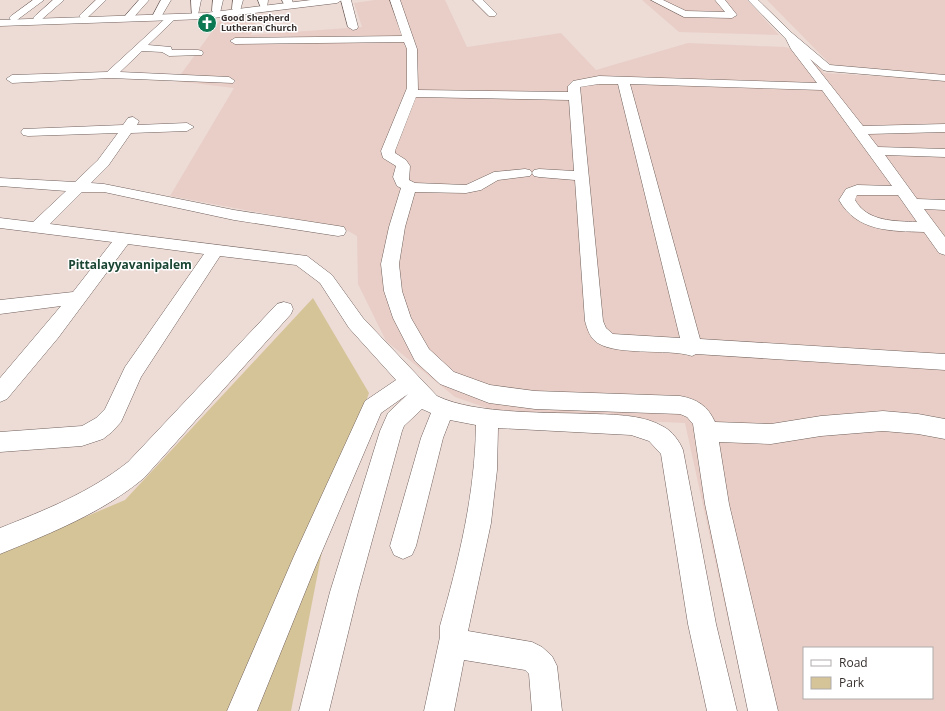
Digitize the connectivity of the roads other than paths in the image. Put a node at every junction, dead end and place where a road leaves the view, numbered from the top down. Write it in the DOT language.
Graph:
graph roads {
  1 [pos="39,0"];
  2 [pos="59,0"];
  3 [pos="101,0"];
  4 [pos="144,0"];
  5 [pos="166,0"];
  6 [pos="196,0"];
  7 [pos="308,0"];
  8 [pos="337,0"];
  9 [pos="346,0"];
  10 [pos="395,0"];
  11 [pos="478,0"];
  12 [pos="656,0"];
  13 [pos="720,0"];
  14 [pos="754,0"];
  15 [pos="263,3"];
  16 [pos="288,3"];
  17 [pos="238,4"];
  18 [pos="217,5"];
  19 [pos="172,13"];
  20 [pos="195,13"];
  21 [pos="492,14"];
  22 [pos="158,15"];
  23 [pos="84,16"];
  24 [pos="130,16"];
  25 [pos="0,18"];
  26 [pos="14,18"];
  27 [pos="38,18"];
  28 [pos="0,24"];
  29 [pos="354,27"];
  30 [pos="791,38"];
  31 [pos="409,39"];
  32 [pos="235,41"];
  33 [pos="140,48"];
  34 [pos="198,53"];
  35 [pos="124,62"];
  36 [pos="1,73"];
  37 [pos="110,75"];
  38 [pos="945,78"];
  39 [pos="11,79"];
  40 [pos="229,81"];
  41 [pos="623,81"];
  42 [pos="822,82"];
  43 [pos="945,84"];
  44 [pos="411,93"];
  45 [pos="575,96"];
  46 [pos="136,117"];
  47 [pos="187,127"];
  48 [pos="945,128"];
  49 [pos="126,129"];
  50 [pos="858,130"];
  51 [pos="28,132"];
  52 [pos="873,151"];
  53 [pos="945,153"];
  54 [pos="582,176"];
  55 [pos="0,182"];
  56 [pos="409,186"];
  57 [pos="80,187"];
  58 [pos="901,190"];
  59 [pos="911,204"];
  60 [pos="945,205"];
  61 [pos="0,223"];
  62 [pos="928,227"];
  63 [pos="36,228"];
  64 [pos="338,232"];
  65 [pos="123,239"];
  66 [pos="945,249"];
  67 [pos="215,250"];
  68 [pos="76,298"];
  69 [pos="0,307"];
  70 [pos="284,309"];
  71 [pos="692,348"];
  72 [pos="945,362"];
  73 [pos="2,388"];
  74 [pos="424,396"];
  75 [pos="486,418"];
  76 [pos="945,429"];
  77 [pos="705,432"];
  78 [pos="0,442"];
  79 [pos="0,541"];
  80 [pos="403,546"];
  81 [pos="454,637"];
  82 [pos="242,711"];
  83 [pos="314,711"];
  84 [pos="439,711"];
  85 [pos="546,711"];
  86 [pos="722,711"];
  87 [pos="763,711"];
  1 -- 26 [label="street"];
  2 -- 27 [label="street"];
  3 -- 23 [label="street"];
  4 -- 24 [label="street"];
  5 -- 22 [label="street"];
  6 -- 20 [label="street"];
  7 -- 16 [label="main road"];
  8 -- 16 [label="main road"];
  9 -- 29 [label="street"];
  10 -- 31 [label="street"];
  11 -- 21 [label="street"];
  12 -- 13 [label="street"];
  14 -- 30 [label="street"];
  15 -- 16 [label="main road"];
  15 -- 17 [label="main road"];
  16 -- 19 [label="main road"];
  17 -- 18 [label="main road"];
  18 -- 20 [label="main road"];
  19 -- 20 [label="main road"];
  19 -- 22 [label="main road"];
  19 -- 28 [label="main road"];
  19 -- 33 [label="street"];
  22 -- 24 [label="main road"];
  23 -- 24 [label="main road"];
  23 -- 27 [label="main road"];
  25 -- 26 [label="main road"];
  26 -- 27 [label="main road"];
  30 -- 38 [label="street"];
  30 -- 42 [label="street"];
  31 -- 32 [label="street"];
  31 -- 44 [label="street"];
  33 -- 34 [label="street"];
  33 -- 35 [label="street"];
  35 -- 37 [label="street"];
  35 -- 39 [label="street"];
  36 -- 39 [label="street"];
  37 -- 39 [label="street"];
  37 -- 40 [label="street"];
  41 -- 42 [label="street"];
  41 -- 45 [label="street"];
  41 -- 71 [label="street"];
  42 -- 43 [label="street"];
  42 -- 50 [label="street"];
  44 -- 45 [label="street"];
  44 -- 56 [label="street"];
  45 -- 54 [label="street"];
  46 -- 49 [label="street"];
  47 -- 49 [label="street"];
  48 -- 50 [label="street"];
  49 -- 51 [label="street"];
  49 -- 57 [label="street"];
  50 -- 52 [label="street"];
  52 -- 53 [label="street"];
  52 -- 58 [label="street"];
  54 -- 56 [label="street"];
  54 -- 71 [label="street"];
  55 -- 57 [label="street"];
  56 -- 77 [label="street"];
  57 -- 63 [label="street"];
  57 -- 64 [label="street"];
  58 -- 59 [label="street"];
  58 -- 62 [label="street"];
  59 -- 60 [label="street"];
  59 -- 62 [label="street"];
  61 -- 63 [label="street"];
  62 -- 66 [label="street"];
  63 -- 65 [label="street"];
  65 -- 67 [label="street"];
  65 -- 68 [label="street"];
  67 -- 74 [label="street"];
  67 -- 78 [label="street"];
  68 -- 69 [label="street"];
  68 -- 73 [label="street"];
  70 -- 79 [label="street"];
  71 -- 72 [label="street"];
  74 -- 75 [label="street"];
  74 -- 80 [label="street"];
  74 -- 82 [label="street"];
  74 -- 83 [label="street"];
  75 -- 81 [label="street"];
  75 -- 86 [label="street"];
  76 -- 77 [label="street"];
  77 -- 87 [label="street"];
  81 -- 84 [label="street"];
  81 -- 85 [label="street"];
}
